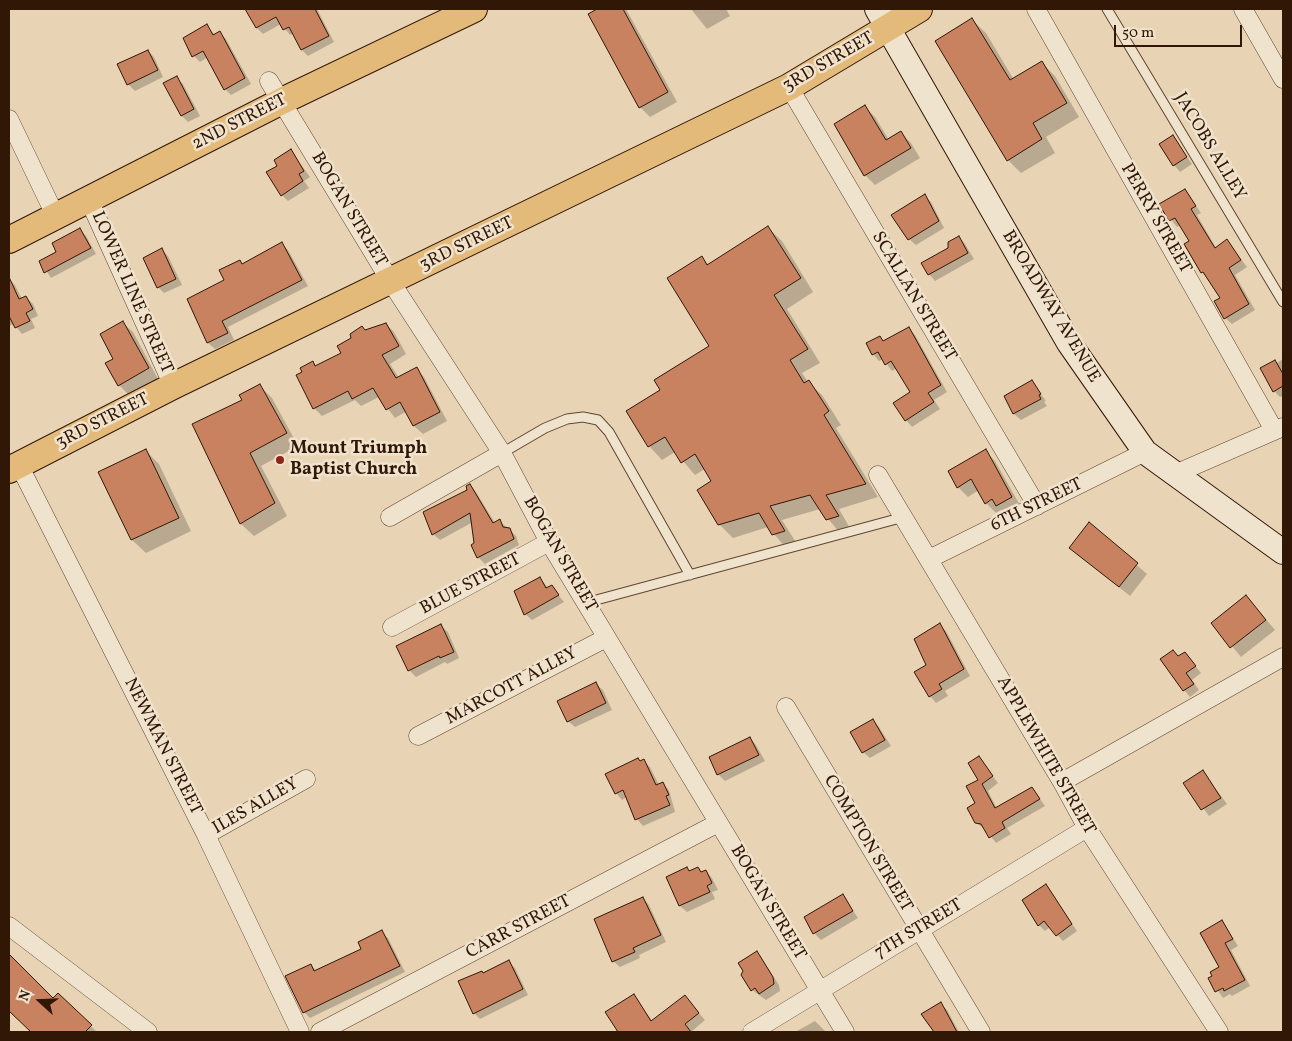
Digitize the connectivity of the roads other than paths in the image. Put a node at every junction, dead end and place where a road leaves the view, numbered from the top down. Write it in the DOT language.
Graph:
graph roads {
  1 [pos="474,9"];
  2 [pos="919,9"];
  3 [pos="1036,9"];
  4 [pos="1107,9"];
  5 [pos="1243,9"];
  6 [pos="883,19"];
  7 [pos="1283,79"];
  8 [pos="788,87"];
  9 [pos="275,91"];
  10 [pos="9,118"];
  11 [pos="89,200"];
  12 [pos="56,217"];
  13 [pos="9,240"];
  14 [pos="391,282"];
  15 [pos="1283,302"];
  16 [pos="173,386"];
  17 [pos="1279,428"];
  18 [pos="1145,452"];
  19 [pos="502,453"];
  20 [pos="14,467"];
  21 [pos="1176,474"];
  22 [pos="878,475"];
  23 [pos="1037,506"];
  24 [pos="390,517"];
  25 [pos="904,517"];
  26 [pos="549,542"];
  27 [pos="1283,552"];
  28 [pos="929,559"];
  29 [pos="690,574"];
  30 [pos="585,603"];
  31 [pos="392,627"];
  32 [pos="606,638"];
  33 [pos="1283,657"];
  34 [pos="786,707"];
  35 [pos="418,736"];
  36 [pos="306,779"];
  37 [pos="1062,782"];
  38 [pos="718,823"];
  39 [pos="1087,828"];
  40 [pos="206,836"];
  41 [pos="9,926"];
  42 [pos="919,931"];
  43 [pos="820,991"];
  44 [pos="148,1032"];
  45 [pos="300,1032"];
  46 [pos="320,1032"];
  47 [pos="752,1032"];
  48 [pos="845,1032"];
  49 [pos="981,1032"];
  50 [pos="1219,1032"];
  1 -- 9 [label="main road, 2ND STREET"];
  2 -- 6 [label="main road, 3RD STREET"];
  3 -- 17 [label="street, PERRY STREET"];
  4 -- 15 [label="lane, JACOBS ALLEY"];
  5 -- 7 [label="street"];
  6 -- 8 [label="main road, 3RD STREET"];
  6 -- 18 [label="main road, BROADWAY AVENUE"];
  8 -- 14 [label="main road, 3RD STREET"];
  8 -- 23 [label="street, SCALLAN STREET"];
  9 -- 11 [label="main road, 2ND STREET"];
  9 -- 14 [label="street, BOGAN STREET"];
  10 -- 12 [label="street"];
  11 -- 12 [label="main road, 2ND STREET"];
  11 -- 16 [label="street, LOWER LINE STREET"];
  12 -- 13 [label="main road, 2ND STREET"];
  14 -- 16 [label="main road, 3RD STREET"];
  14 -- 19 [label="street, BOGAN STREET"];
  16 -- 20 [label="main road, 3RD STREET"];
  17 -- 21 [label="street"];
  18 -- 21 [label="main road, BROADWAY AVENUE"];
  18 -- 23 [label="street, 6TH STREET"];
  19 -- 24 [label="street"];
  19 -- 26 [label="street, BOGAN STREET"];
  19 -- 29 [label="lane"];
  20 -- 40 [label="street, NEWMAN STREET"];
  21 -- 27 [label="main road, BROADWAY AVENUE"];
  22 -- 25 [label="street, APPLEWHITE STREET"];
  23 -- 28 [label="street, 6TH STREET"];
  25 -- 28 [label="street, APPLEWHITE STREET"];
  25 -- 29 [label="lane"];
  26 -- 30 [label="street, BOGAN STREET"];
  26 -- 31 [label="street, BLUE STREET"];
  28 -- 37 [label="street, APPLEWHITE STREET"];
  29 -- 30 [label="lane"];
  30 -- 32 [label="street, BOGAN STREET"];
  32 -- 35 [label="street, MARCOTT ALLEY"];
  32 -- 38 [label="street, BOGAN STREET"];
  33 -- 37 [label="street"];
  34 -- 42 [label="street, COMPTON STREET"];
  36 -- 40 [label="street, ILES ALLEY"];
  37 -- 39 [label="street, APPLEWHITE STREET"];
  38 -- 43 [label="street, BOGAN STREET"];
  38 -- 46 [label="street, CARR STREET"];
  39 -- 42 [label="street, 7TH STREET"];
  39 -- 50 [label="street, APPLEWHITE STREET"];
  40 -- 45 [label="street, NEWMAN STREET"];
  41 -- 44 [label="street"];
  42 -- 43 [label="street, 7TH STREET"];
  42 -- 49 [label="street, COMPTON STREET"];
  43 -- 47 [label="street, 7TH STREET"];
  43 -- 48 [label="street, BOGAN STREET"];
}
